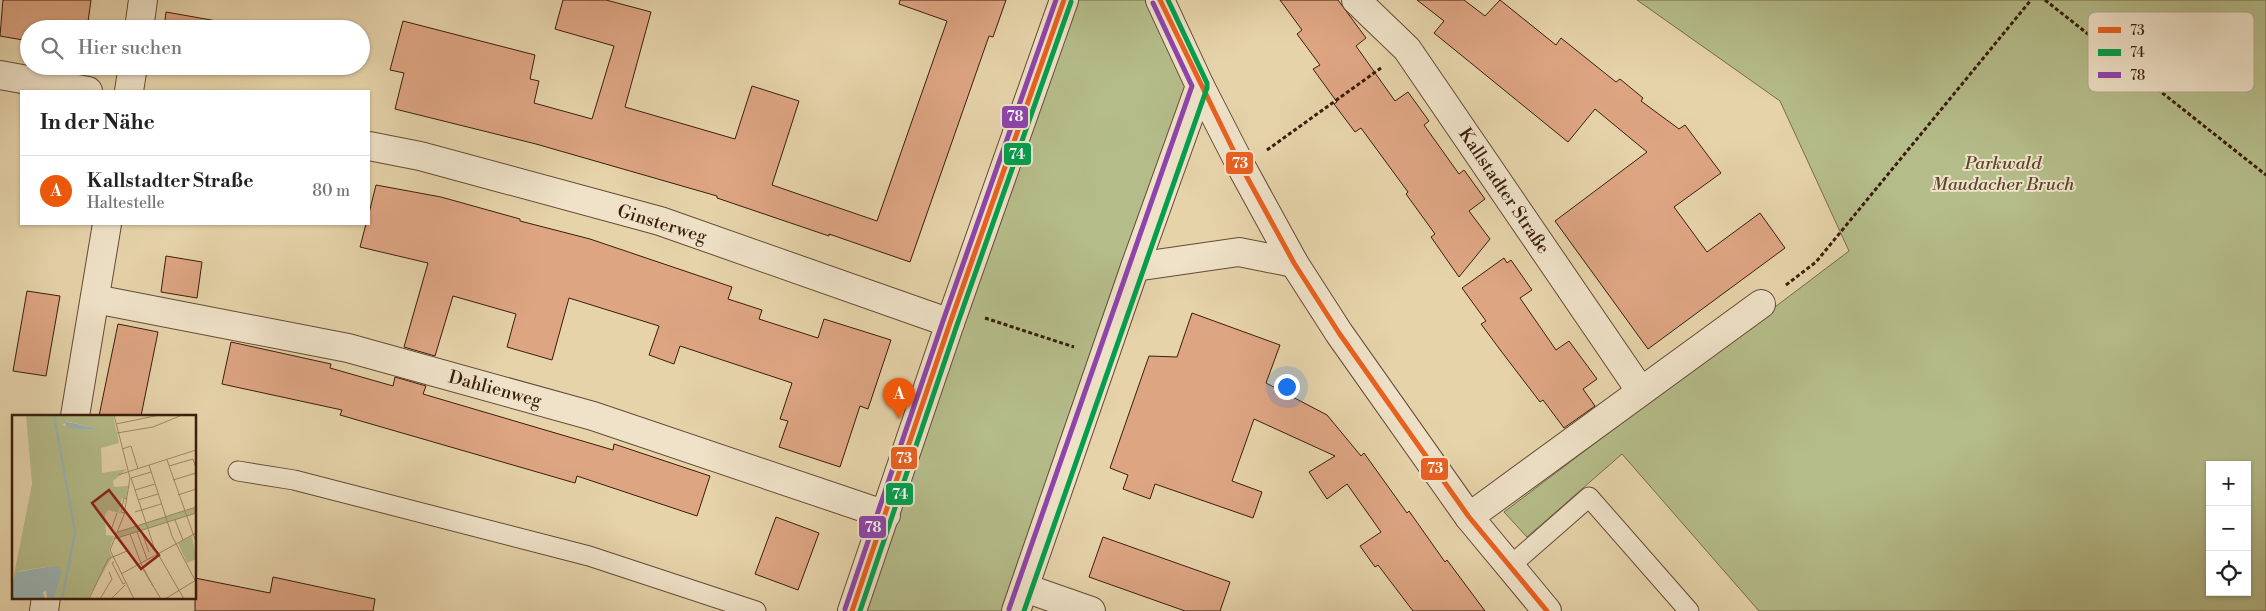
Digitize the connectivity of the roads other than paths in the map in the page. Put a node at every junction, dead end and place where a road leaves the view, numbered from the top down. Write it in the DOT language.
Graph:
graph roads {
  1 [pos="143,0"];
  2 [pos="1064,0"];
  3 [pos="1160,0"];
  4 [pos="1356,0"];
  5 [pos="140,20"];
  6 [pos="0,75"];
  7 [pos="132,75"];
  8 [pos="1200,86"];
  9 [pos="82,90"];
  10 [pos="129,90"];
  11 [pos="370,146"];
  12 [pos="107,225"];
  13 [pos="1294,263"];
  14 [pos="1135,267"];
  15 [pos="94,299"];
  16 [pos="1761,304"];
  17 [pos="950,323"];
  18 [pos="1640,390"];
  19 [pos="75,415"];
  20 [pos="238,471"];
  21 [pos="886,515"];
  22 [pos="1469,517"];
  23 [pos="1509,567"];
  24 [pos="46,598"];
  25 [pos="1021,599"];
  26 [pos="44,611"];
  27 [pos="756,611"];
  28 [pos="852,611"];
  29 [pos="1092,611"];
  30 [pos="1547,611"];
  31 [pos="1689,611"];
  1 -- 5 [label="street"];
  2 -- 17 [label="street"];
  3 -- 8 [label="street"];
  4 -- 18 [label="street, Kallstadter Straße"];
  6 -- 9 [label="street"];
  7 -- 10 [label="street"];
  8 -- 13 [label="street"];
  8 -- 14 [label="street"];
  11 -- 17 [label="street, Ginsterweg"];
  12 -- 15 [label="street"];
  13 -- 14 [label="street"];
  13 -- 22 [label="street"];
  14 -- 25 [label="street"];
  15 -- 19 [label="street"];
  15 -- 21 [label="street, Dahlienweg"];
  16 -- 18 [label="street"];
  17 -- 21 [label="street"];
  18 -- 22 [label="street"];
  20 -- 27 [label="lane"];
  21 -- 28 [label="street"];
  22 -- 23 [label="street"];
  23 -- 30 [label="street"];
  23 -- 31 [label="lane"];
  24 -- 26 [label="street"];
  25 -- 29 [label="street"];
}
